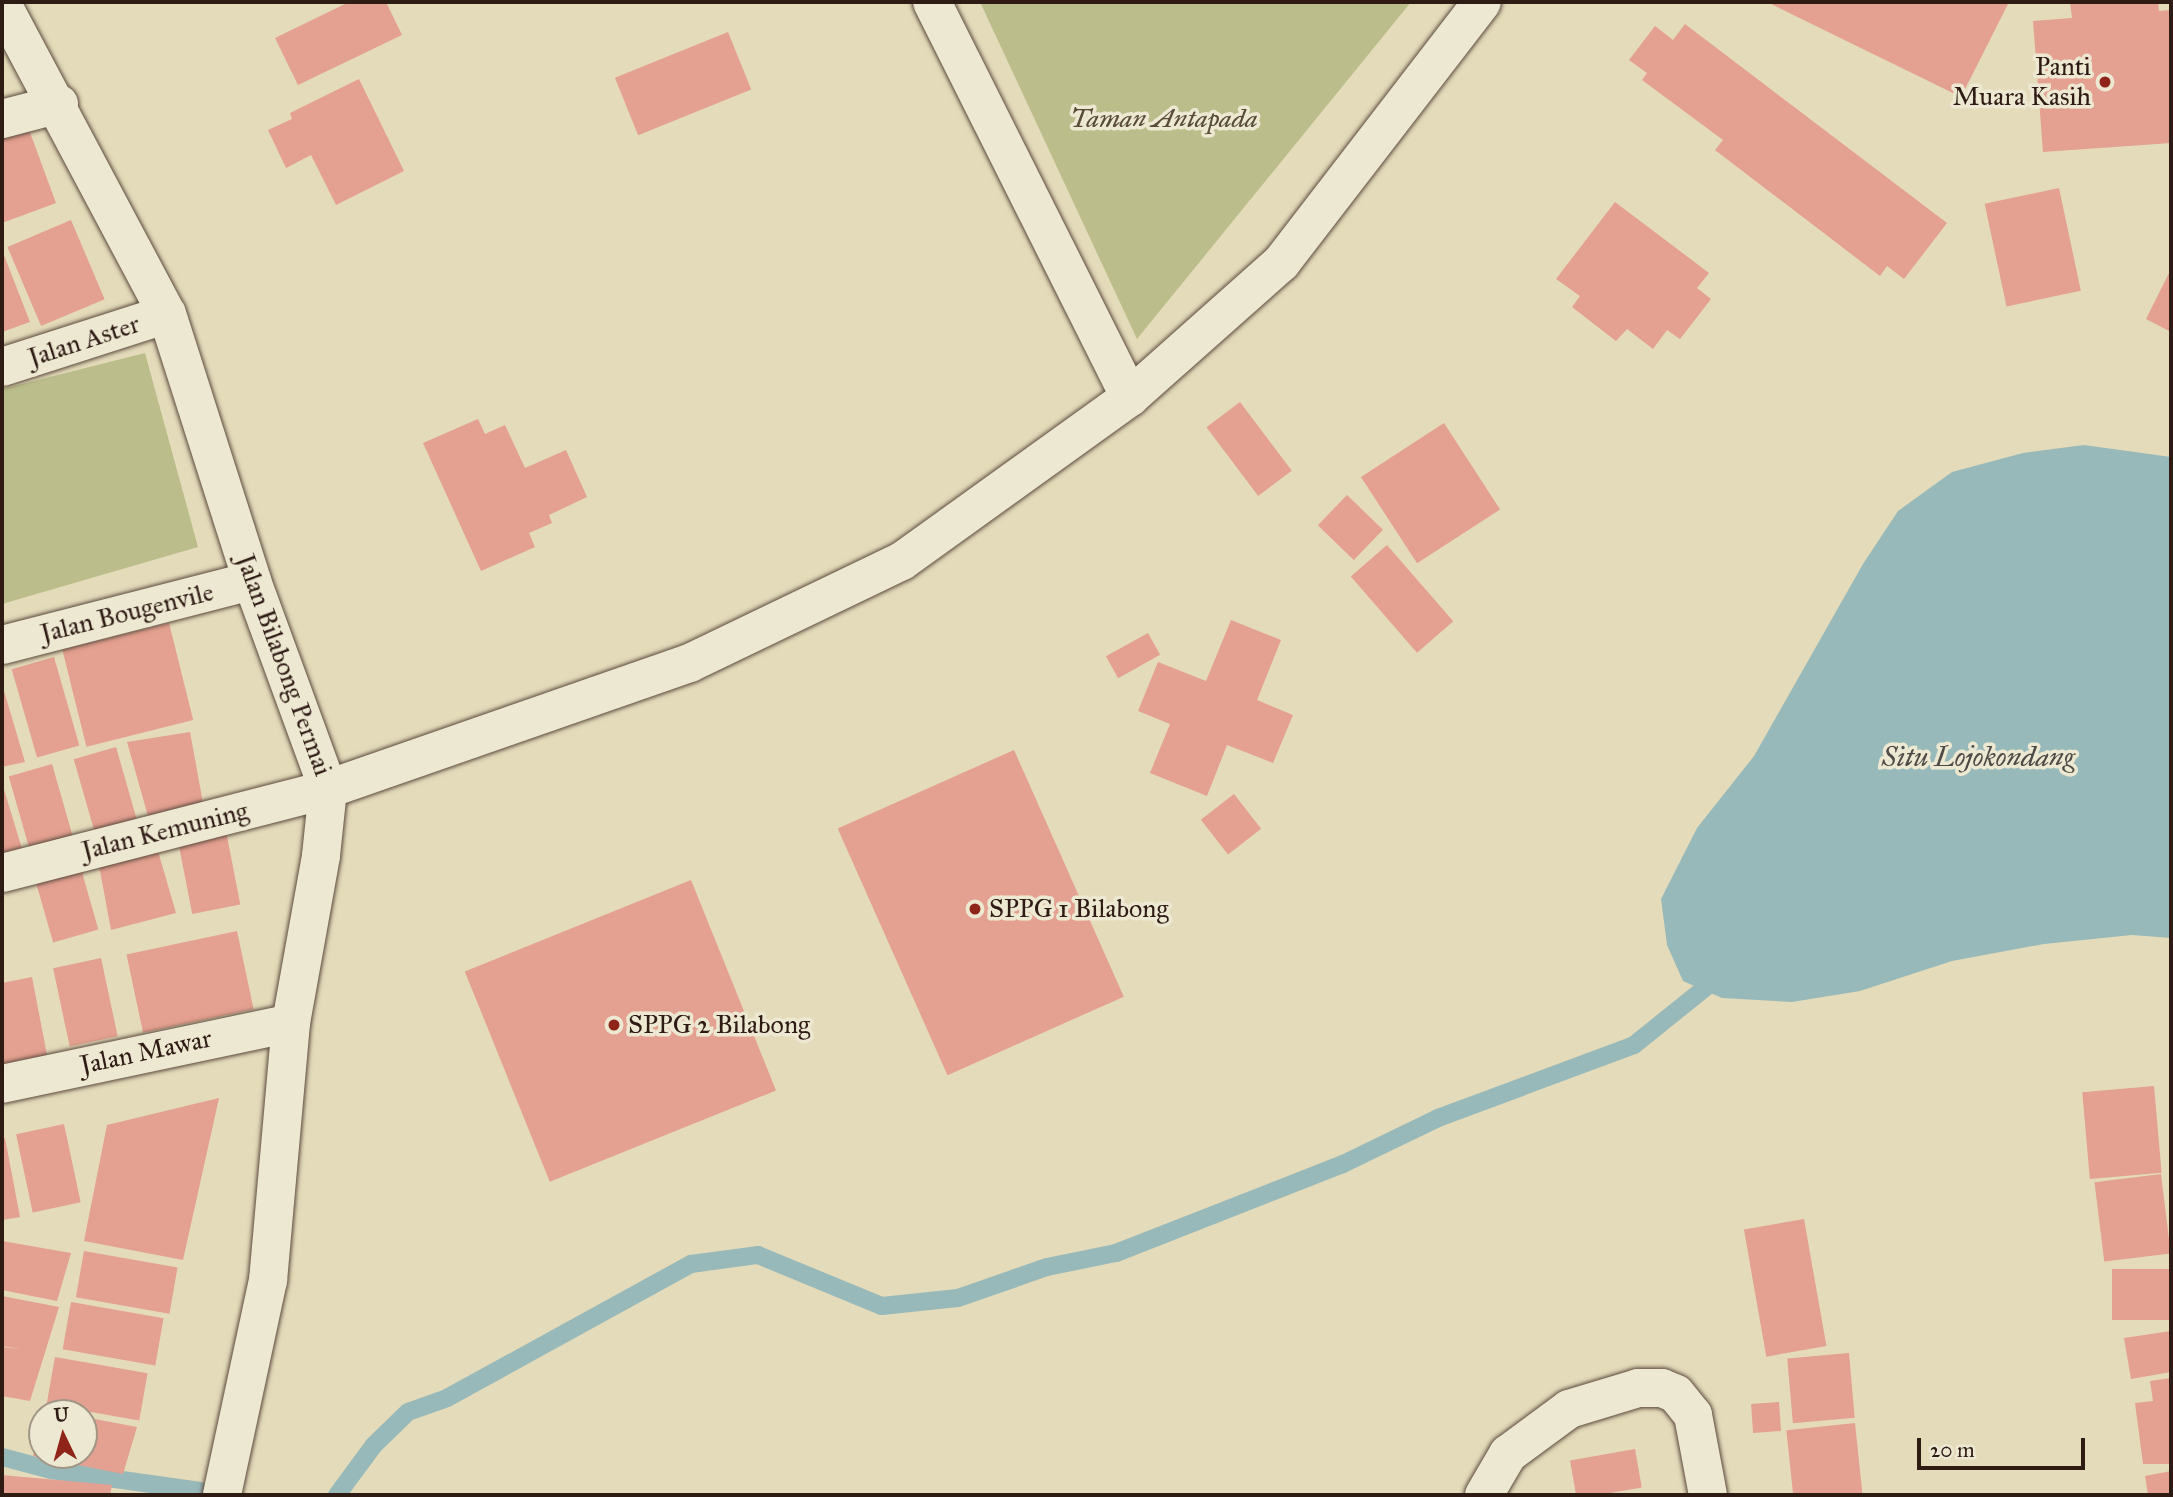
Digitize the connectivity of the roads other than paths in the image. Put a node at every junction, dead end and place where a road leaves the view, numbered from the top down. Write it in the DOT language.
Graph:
graph roads {
  1 [pos="932,2"];
  2 [pos="1482,2"];
  3 [pos="2,4"];
  4 [pos="58,104"];
  5 [pos="2,119"];
  6 [pos="167,314"];
  7 [pos="2,367"];
  8 [pos="1130,397"];
  9 [pos="252,581"];
  10 [pos="2,645"];
  11 [pos="328,789"];
  12 [pos="2,873"];
  13 [pos="290,1023"];
  14 [pos="2,1084"];
  15 [pos="222,1495"];
  16 [pos="1484,1495"];
  17 [pos="1708,1495"];
  1 -- 8 [label="street"];
  2 -- 8 [label="street, Jalan Kemuning"];
  3 -- 4 [label="street, Jalan Bilabong Permai"];
  4 -- 5 [label="street"];
  4 -- 6 [label="street, Jalan Bilabong Permai"];
  6 -- 7 [label="street, Jalan Aster"];
  6 -- 9 [label="street, Jalan Bilabong Permai"];
  8 -- 11 [label="street, Jalan Kemuning"];
  9 -- 10 [label="street, Jalan Bougenvile"];
  9 -- 11 [label="street, Jalan Bilabong Permai"];
  11 -- 12 [label="street, Jalan Kemuning"];
  11 -- 13 [label="street, Jalan Bilabong Permai"];
  13 -- 14 [label="street, Jalan Mawar"];
  13 -- 15 [label="street, Jalan Bilabong Permai"];
  16 -- 17 [label="street"];
}
